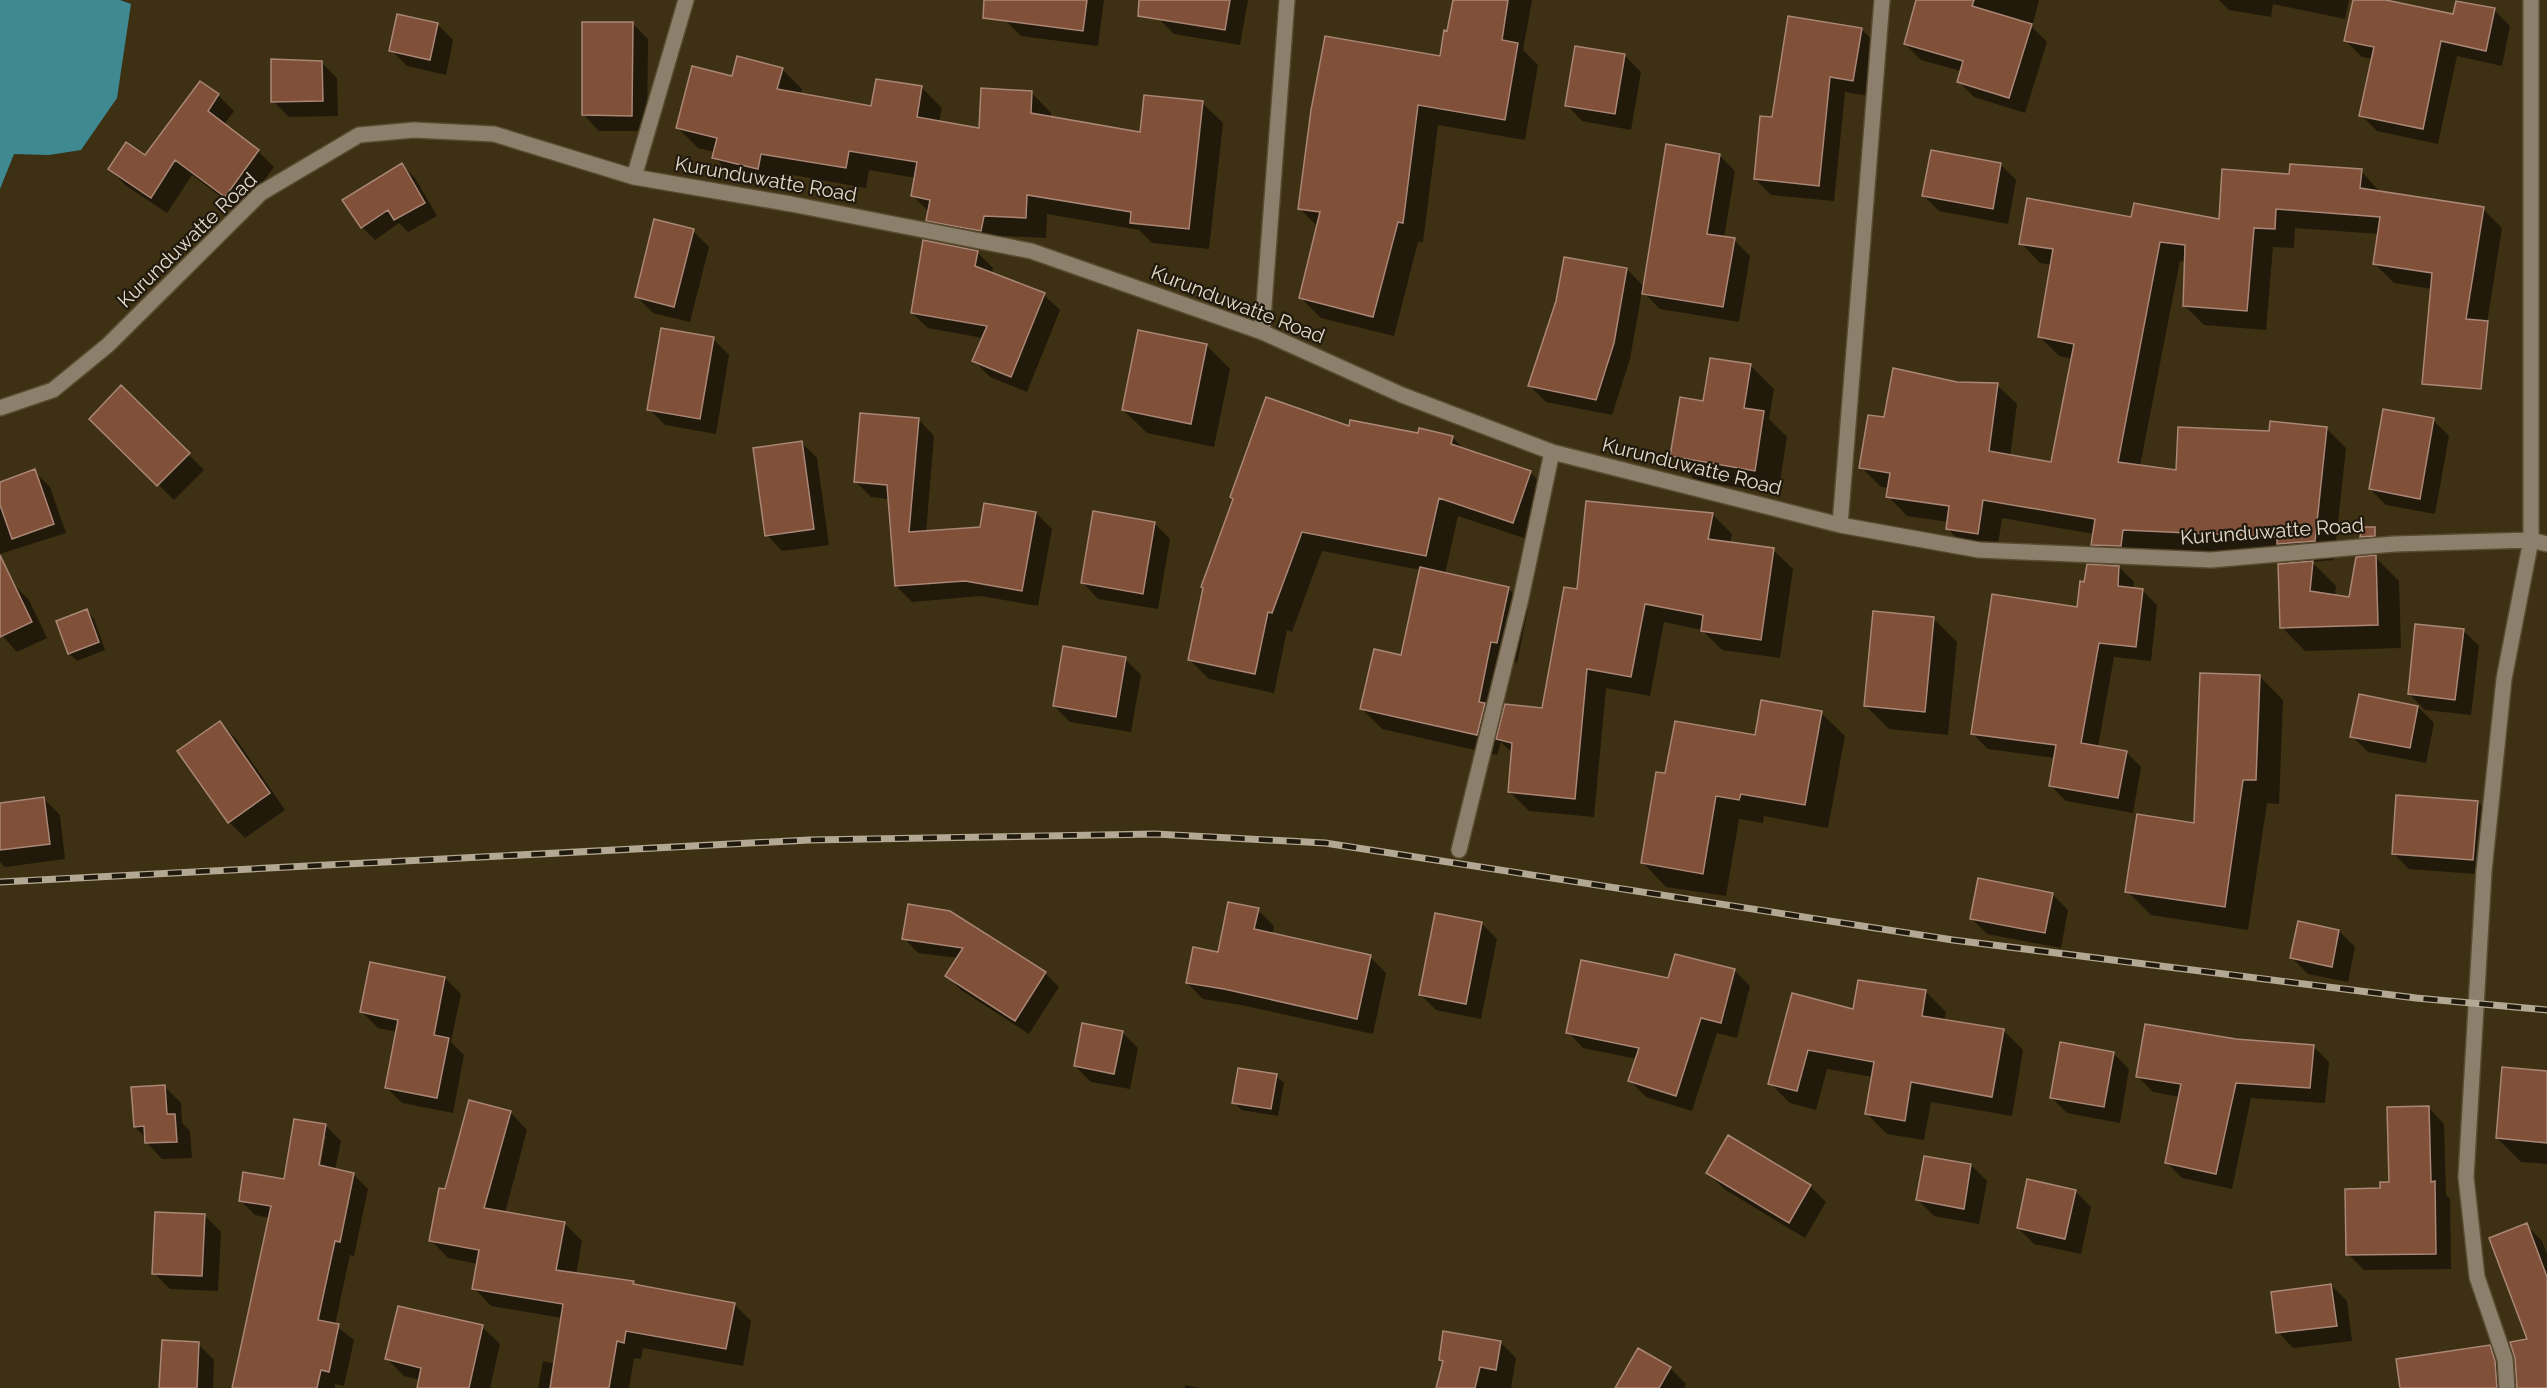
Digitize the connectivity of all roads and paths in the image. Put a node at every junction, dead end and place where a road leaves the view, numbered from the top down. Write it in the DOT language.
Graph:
graph roads {
  1 [pos="686,0"];
  2 [pos="1287,0"];
  3 [pos="1882,0"];
  4 [pos="2531,0"];
  5 [pos="634,177"];
  6 [pos="1262,332"];
  7 [pos="0,408"];
  8 [pos="1552,452"];
  9 [pos="1840,525"];
  10 [pos="2531,540"];
  11 [pos="2547,544"];
  12 [pos="1459,850"];
  13 [pos="2507,1388"];
  1 -- 5 [label="street"];
  2 -- 6 [label="street"];
  3 -- 9 [label="street"];
  4 -- 10 [label="street"];
  5 -- 6 [label="street, Kurunduwatte Road"];
  5 -- 7 [label="street, Kurunduwatte Road"];
  6 -- 8 [label="street, Kurunduwatte Road"];
  8 -- 9 [label="street, Kurunduwatte Road"];
  8 -- 12 [label="street"];
  9 -- 10 [label="street, Kurunduwatte Road"];
  10 -- 11 [label="street, Kurunduwatte Road"];
  10 -- 13 [label="street"];
}
